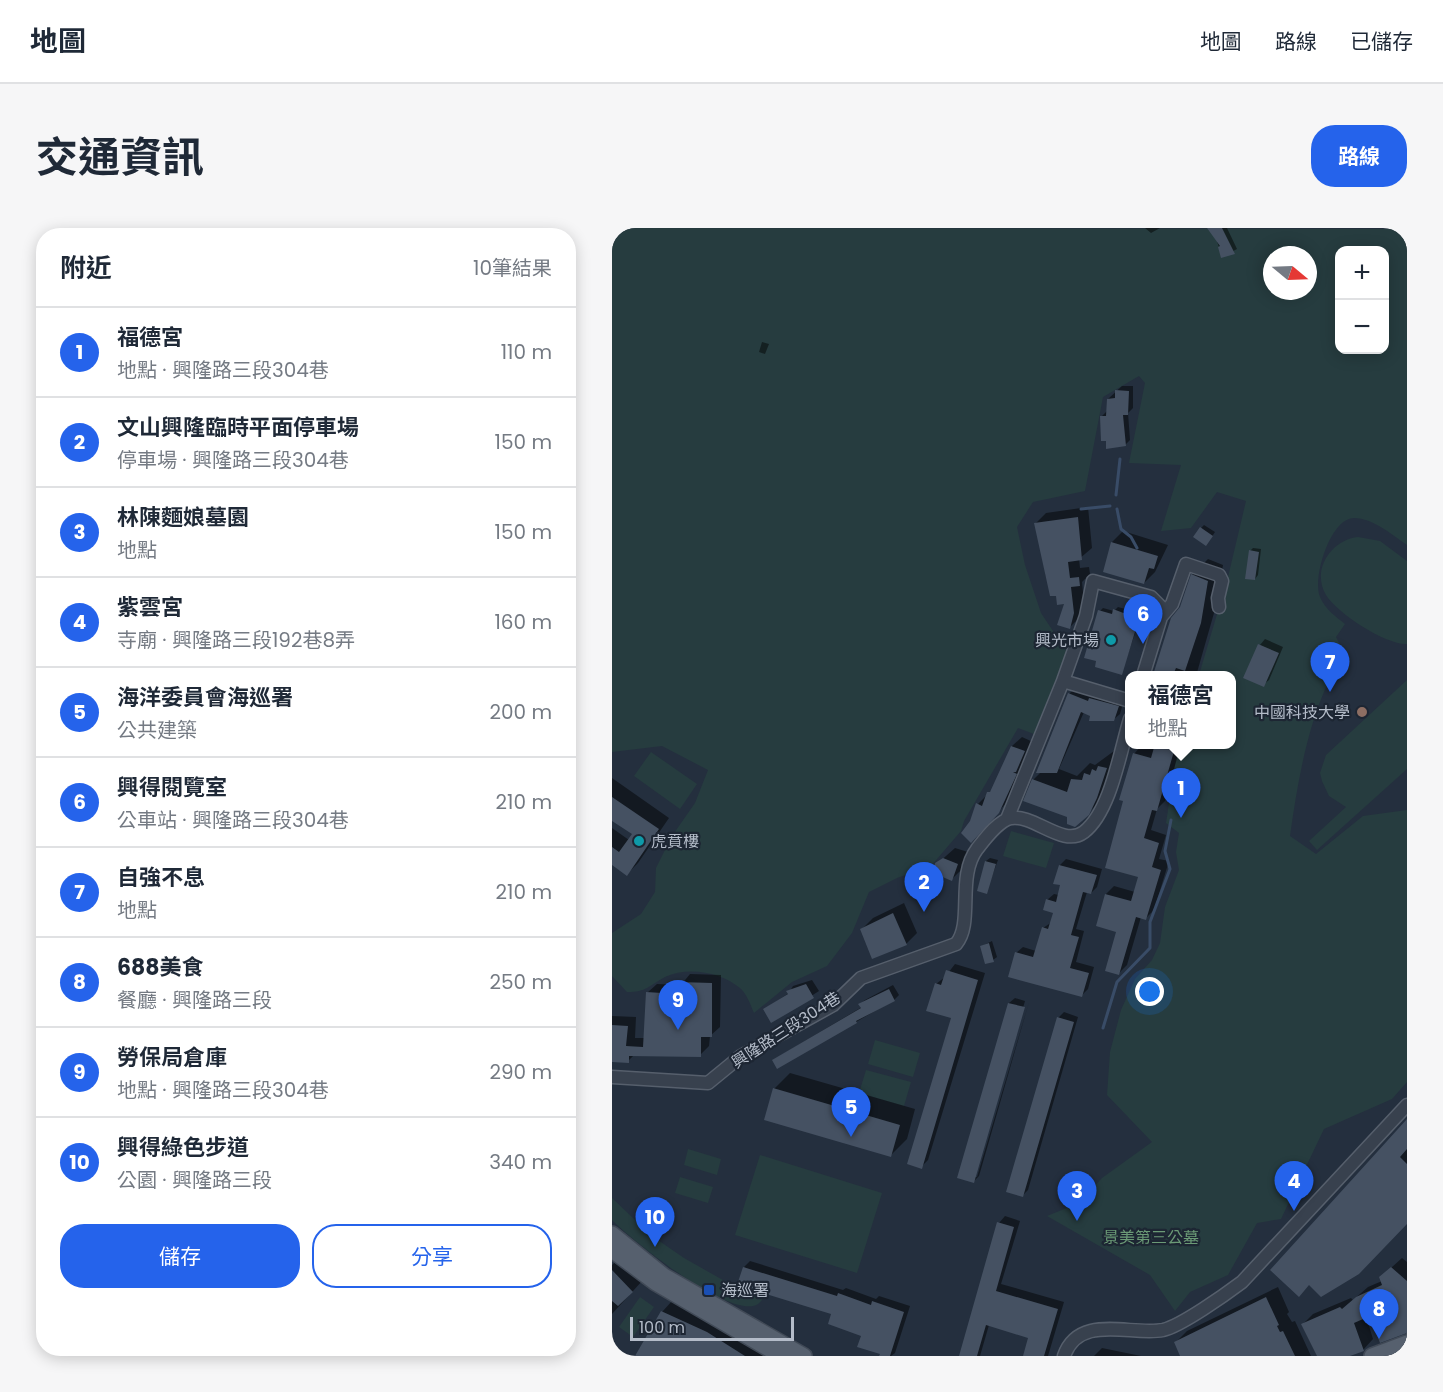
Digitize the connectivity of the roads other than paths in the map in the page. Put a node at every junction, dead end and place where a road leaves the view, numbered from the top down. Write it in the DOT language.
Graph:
graph roads {
  1 [pos="1219,607"];
  2 [pos="1161,617"];
  3 [pos="1144,671"];
  4 [pos="1063,681"];
  5 [pos="1125,700"];
  6 [pos="1125,736"];
  7 [pos="1007,819"];
  8 [pos="612,1077"];
  9 [pos="1407,1105"];
  10 [pos="612,1234"];
  11 [pos="612,1250"];
  12 [pos="1407,1342"];
  13 [pos="800,1355"];
  14 [pos="781,1356"];
  15 [pos="1064,1356"];
  16 [pos="1372,1356"];
  1 -- 2 [label="street"];
  2 -- 3 [label="street"];
  2 -- 4 [label="street, 興隆路三段304巷"];
  4 -- 5 [label="street"];
  4 -- 7 [label="street, 興隆路三段304巷"];
  6 -- 7 [label="street"];
  7 -- 8 [label="street, 興隆路三段304巷"];
  9 -- 15 [label="street"];
  10 -- 13 [label="main road"];
  11 -- 14 [label="main road"];
  12 -- 16 [label="main road"];
}
